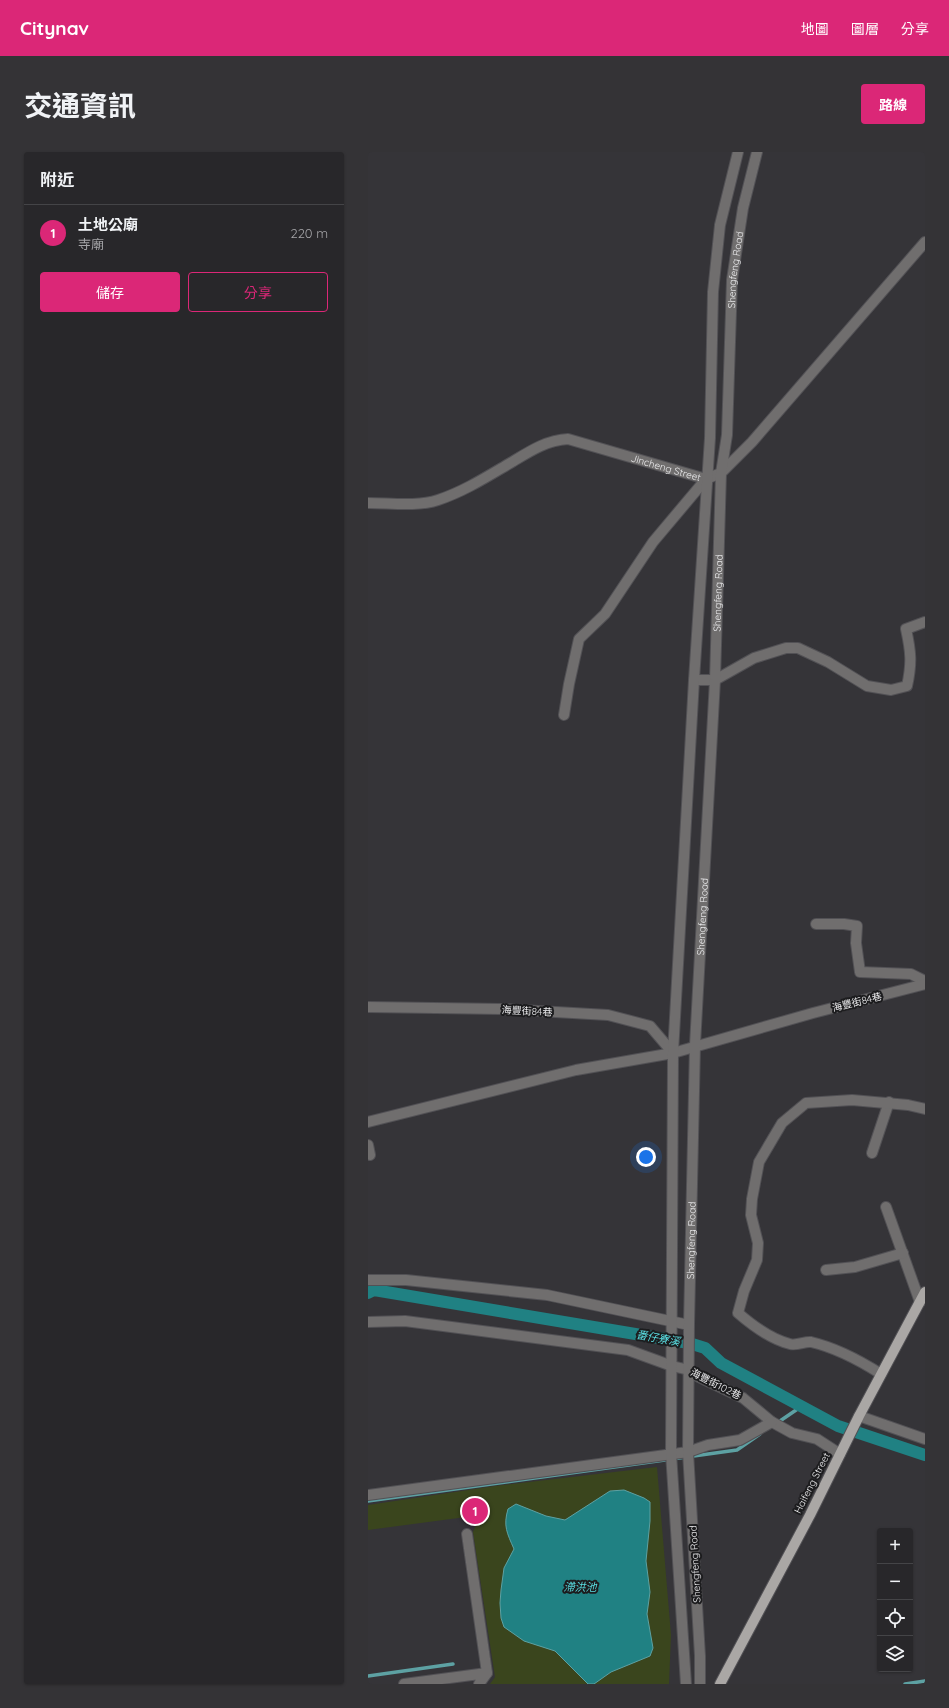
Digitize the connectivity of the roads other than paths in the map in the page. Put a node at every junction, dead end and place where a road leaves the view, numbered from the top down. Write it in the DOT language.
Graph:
graph roads {
  1 [pos="738,152"];
  2 [pos="757,152"];
  3 [pos="925,242"];
  4 [pos="721,474"];
  5 [pos="706,478"];
  6 [pos="368,503"];
  7 [pos="925,622"];
  8 [pos="694,680"];
  9 [pos="715,680"];
  10 [pos="564,715"];
  11 [pos="816,924"];
  12 [pos="925,981"];
  13 [pos="925,984"];
  14 [pos="368,1007"];
  15 [pos="695,1045"];
  16 [pos="673,1053"];
  17 [pos="889,1102"];
  18 [pos="925,1109"];
  19 [pos="368,1122"];
  20 [pos="872,1153"];
  21 [pos="886,1207"];
  22 [pos="903,1253"];
  23 [pos="826,1270"];
  24 [pos="368,1280"];
  25 [pos="925,1292"];
  26 [pos="920,1302"];
  27 [pos="672,1321"];
  28 [pos="368,1322"];
  29 [pos="689,1325"];
  30 [pos="672,1366"];
  31 [pos="689,1370"];
  32 [pos="881,1374"];
  33 [pos="859,1416"];
  34 [pos="772,1422"];
  35 [pos="925,1439"];
  36 [pos="842,1450"];
  37 [pos="688,1452"];
  38 [pos="671,1453"];
  39 [pos="368,1496"];
  40 [pos="467,1534"];
  41 [pos="487,1673"];
  42 [pos="404,1684"];
  43 [pos="479,1684"];
  44 [pos="686,1684"];
  45 [pos="700,1684"];
  46 [pos="720,1684"];
  1 -- 5 [label="street, Shengfeng Road"];
  2 -- 4 [label="street, Shengfeng Road"];
  3 -- 4 [label="street"];
  4 -- 5 [label="street, Jincheng Street"];
  4 -- 9 [label="street, Shengfeng Road"];
  5 -- 6 [label="street, Jincheng Street"];
  5 -- 8 [label="street, Shengfeng Road"];
  5 -- 10 [label="street"];
  7 -- 9 [label="street"];
  8 -- 9 [label="street"];
  8 -- 16 [label="street, Shengfeng Road"];
  9 -- 15 [label="street, Shengfeng Road"];
  11 -- 12 [label="street"];
  13 -- 15 [label="street, 海豐街84巷"];
  14 -- 16 [label="street, 海豐街84巷"];
  15 -- 16 [label="street, 海豐街84巷"];
  15 -- 29 [label="street, Shengfeng Road"];
  16 -- 19 [label="street, 海豐街84巷"];
  16 -- 27 [label="street, Shengfeng Road"];
  17 -- 18 [label="street"];
  17 -- 20 [label="street"];
  17 -- 32 [label="street"];
  21 -- 22 [label="street"];
  22 -- 23 [label="street"];
  22 -- 26 [label="street"];
  24 -- 27 [label="street"];
  25 -- 26 [label="main road, Haifeng Street"];
  26 -- 32 [label="main road, Haifeng Street"];
  27 -- 29 [label="street"];
  27 -- 30 [label="street, Shengfeng Road"];
  28 -- 30 [label="street, 海豐街102巷"];
  29 -- 31 [label="street, Shengfeng Road"];
  30 -- 31 [label="street, 海豐街102巷"];
  30 -- 38 [label="street, Shengfeng Road"];
  31 -- 34 [label="street, 海豐街102巷"];
  31 -- 37 [label="street, Shengfeng Road"];
  32 -- 33 [label="main road, Haifeng Street"];
  33 -- 35 [label="street"];
  33 -- 36 [label="main road, Haifeng Street"];
  34 -- 36 [label="street, 海豐街102巷"];
  34 -- 37 [label="street"];
  36 -- 46 [label="main road, Haifeng Street"];
  37 -- 38 [label="street"];
  37 -- 45 [label="street, Shengfeng Road"];
  38 -- 39 [label="street"];
  38 -- 44 [label="street, Shengfeng Road"];
  40 -- 41 [label="street"];
  41 -- 42 [label="street"];
  41 -- 43 [label="street"];
}
